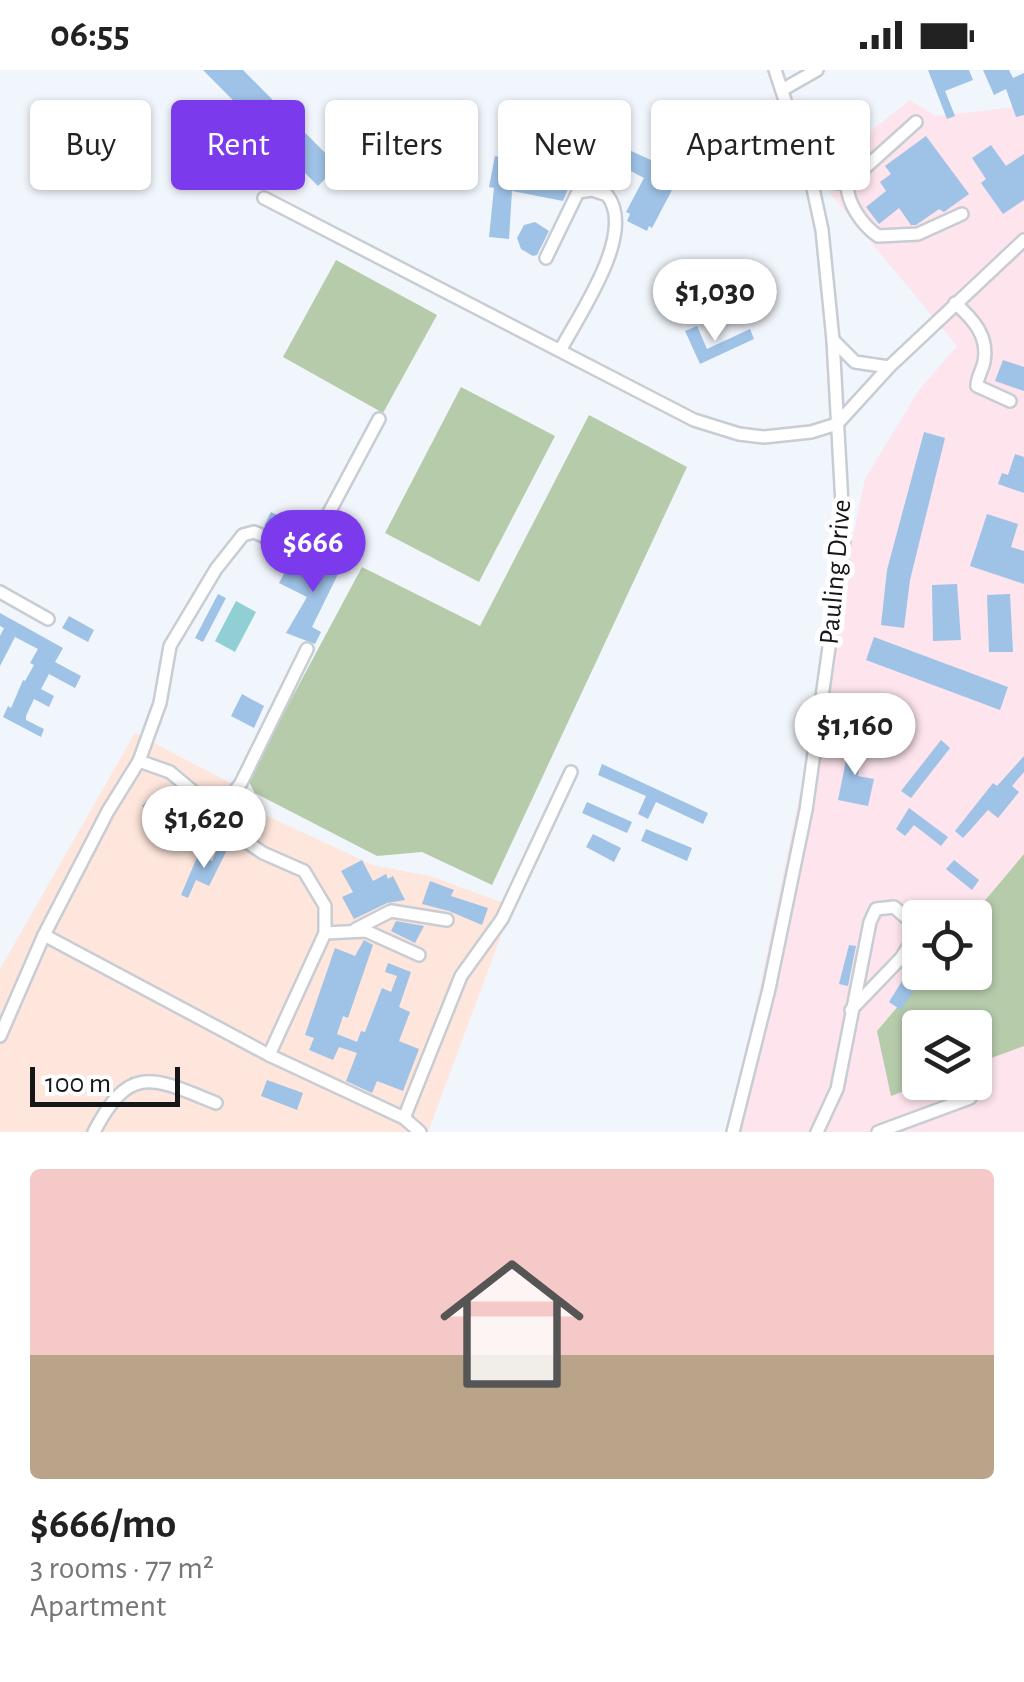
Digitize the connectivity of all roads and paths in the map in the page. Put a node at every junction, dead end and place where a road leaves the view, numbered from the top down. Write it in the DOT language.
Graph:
graph roads {
  1 [pos="775,70"];
  2 [pos="817,70"];
  3 [pos="782,90"];
  4 [pos="785,100"];
  5 [pos="916,122"];
  6 [pos="870,163"];
  7 [pos="814,190"];
  8 [pos="846,190"];
  9 [pos="264,198"];
  10 [pos="962,214"];
  11 [pos="1024,240"];
  12 [pos="546,258"];
  13 [pos="956,303"];
  14 [pos="832,340"];
  15 [pos="562,349"];
  16 [pos="889,367"];
  17 [pos="1010,401"];
  18 [pos="379,419"];
  19 [pos="837,424"];
  20 [pos="0,592"];
  21 [pos="48,619"];
  22 [pos="307,649"];
  23 [pos="139,760"];
  24 [pos="571,772"];
  25 [pos="217,815"];
  26 [pos="447,920"];
  27 [pos="356,929"];
  28 [pos="325,934"];
  29 [pos="44,935"];
  30 [pos="419,955"];
  31 [pos="852,1010"];
  32 [pos="3,1016"];
  33 [pos="0,1036"];
  34 [pos="269,1054"];
  35 [pos="965,1100"];
  36 [pos="216,1103"];
  37 [pos="404,1118"];
  38 [pos="94,1132"];
  39 [pos="420,1132"];
  40 [pos="733,1132"];
  41 [pos="817,1132"];
  42 [pos="878,1132"];
  1 -- 3 [label="street, Pauling Drive"];
  2 -- 3 [label="street"];
  3 -- 4 [label="street, Pauling Drive"];
  5 -- 6 [label="street"];
  7 -- 14 [label="street, Pauling Drive"];
  8 -- 10 [label="street"];
  9 -- 15 [label="street"];
  11 -- 13 [label="street"];
  12 -- 15 [label="street"];
  13 -- 16 [label="street"];
  13 -- 17 [label="street"];
  14 -- 16 [label="street"];
  14 -- 19 [label="street, Pauling Drive"];
  15 -- 19 [label="street"];
  16 -- 19 [label="street"];
  18 -- 23 [label="street"];
  19 -- 40 [label="street, Pauling Drive"];
  20 -- 21 [label="street"];
  22 -- 25 [label="street"];
  23 -- 25 [label="street"];
  23 -- 29 [label="street"];
  24 -- 37 [label="street"];
  25 -- 28 [label="street"];
  26 -- 27 [label="street"];
  27 -- 28 [label="street"];
  27 -- 30 [label="street"];
  28 -- 34 [label="street"];
  29 -- 32 [label="street"];
  29 -- 34 [label="street"];
  31 -- 31 [label="street"];
  31 -- 41 [label="street"];
  32 -- 33 [label="street"];
  34 -- 37 [label="street"];
  35 -- 42 [label="street"];
  36 -- 38 [label="street"];
  37 -- 39 [label="street"];
}
